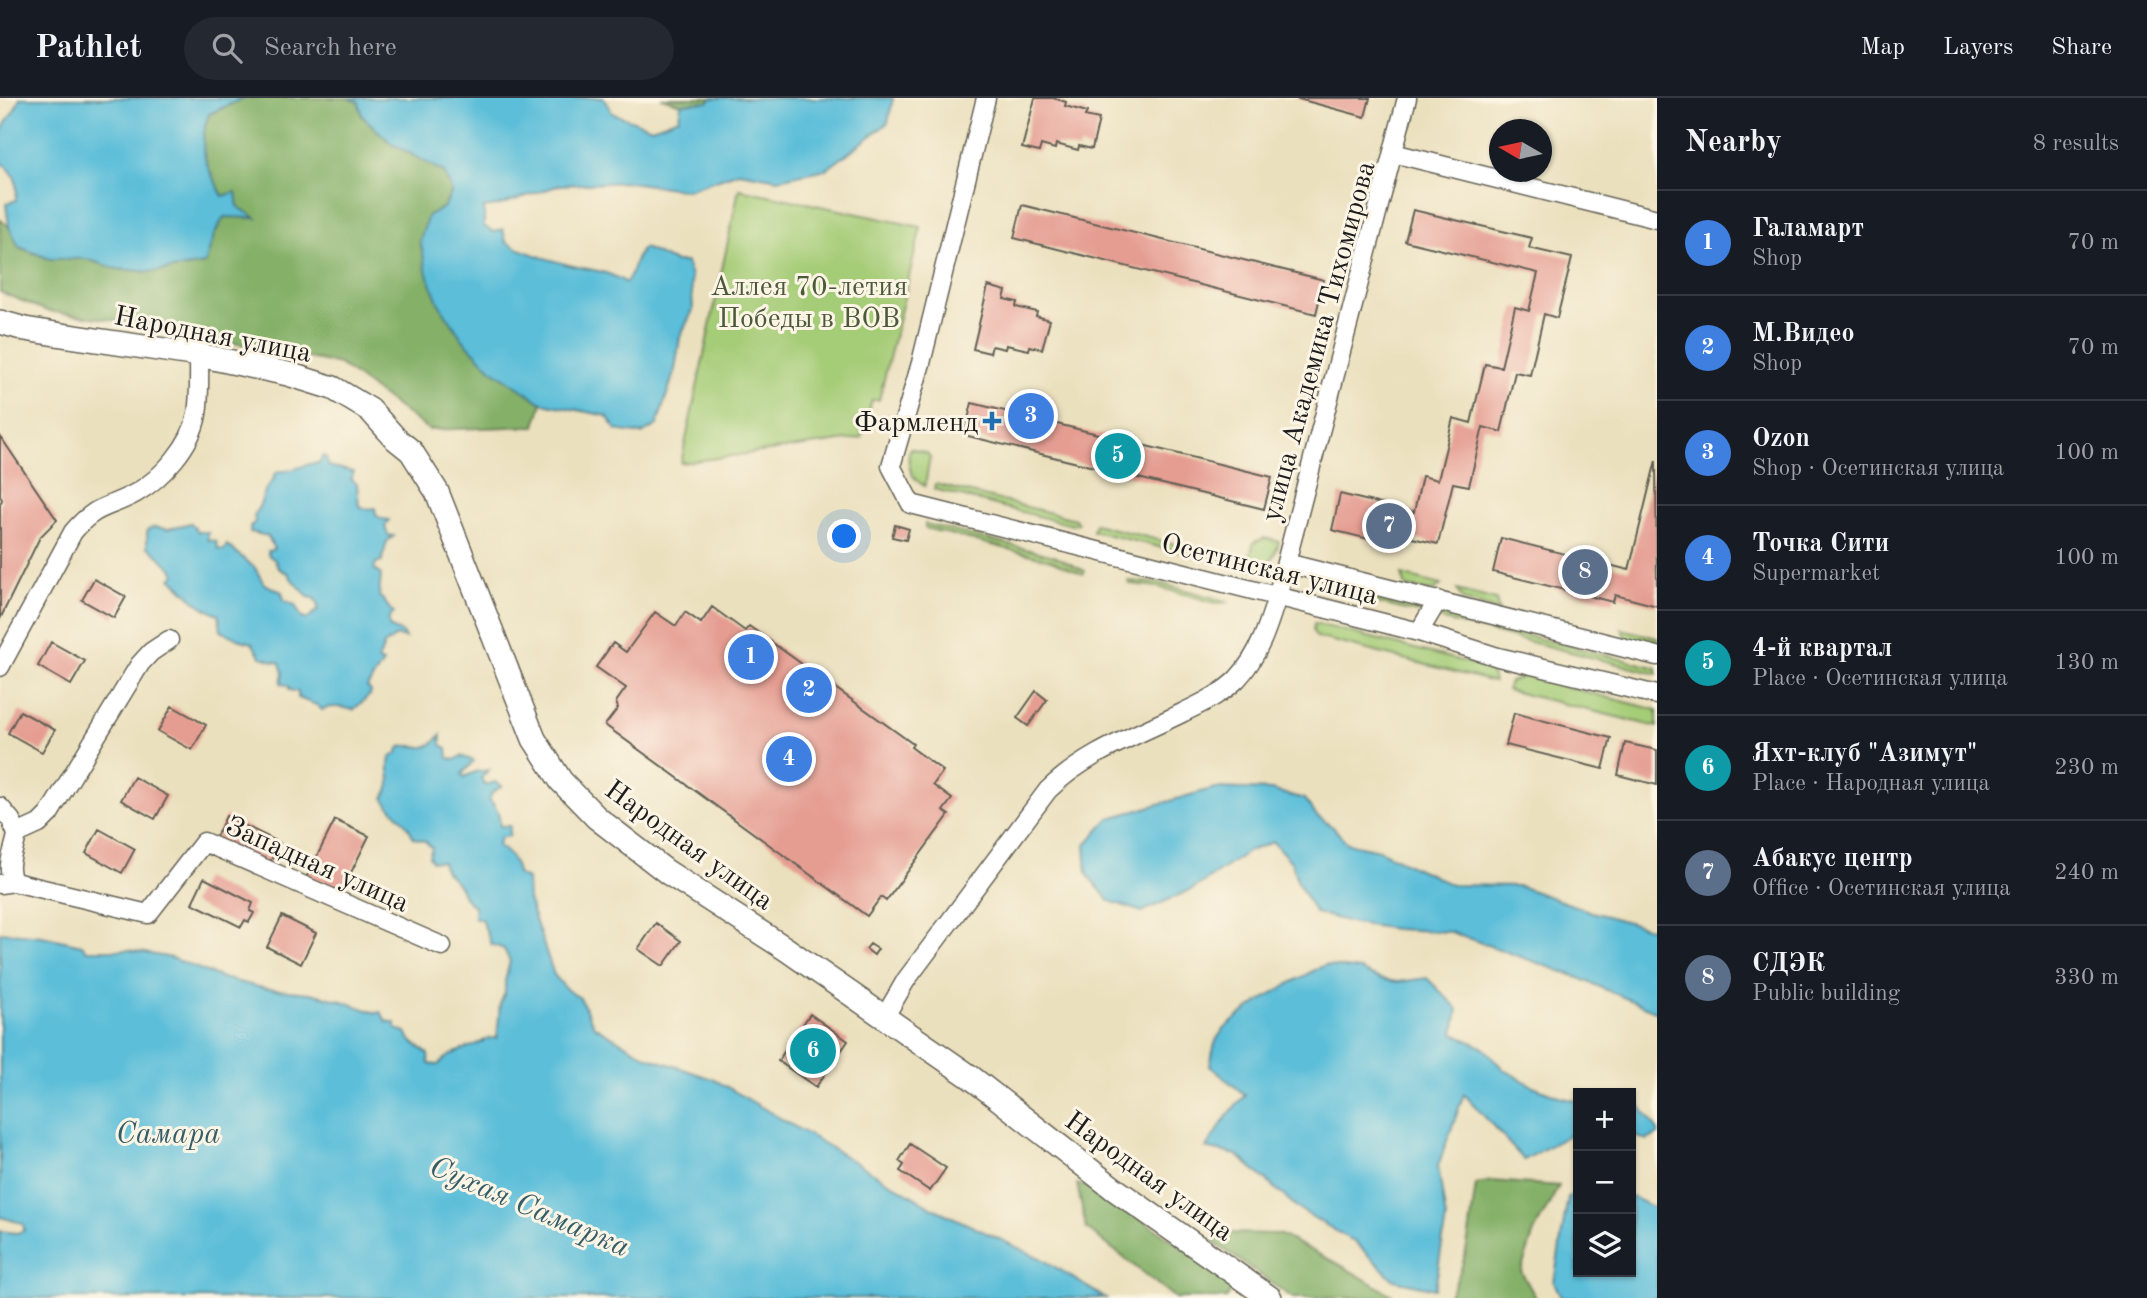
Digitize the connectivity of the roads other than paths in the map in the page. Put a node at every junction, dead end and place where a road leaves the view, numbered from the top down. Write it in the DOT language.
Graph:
graph roads {
  1 [pos="986,98"];
  2 [pos="1407,98"];
  3 [pos="1392,153"];
  4 [pos="1657,219"];
  5 [pos="0,322"];
  6 [pos="199,355"];
  7 [pos="1294,565"];
  8 [pos="1277,597"];
  9 [pos="1438,600"];
  10 [pos="1419,632"];
  11 [pos="169,640"];
  12 [pos="1657,656"];
  13 [pos="0,667"];
  14 [pos="1657,695"];
  15 [pos="0,807"];
  16 [pos="17,834"];
  17 [pos="7,883"];
  18 [pos="442,946"];
  19 [pos="884,1018"];
  20 [pos="1270,1298"];
  1 -- 8 [label="street, Осетинская улица"];
  2 -- 3 [label="street, улица Академика Тихомирова"];
  3 -- 4 [label="street"];
  3 -- 8 [label="street, улица Академика Тихомирова"];
  5 -- 6 [label="main road, Народная улица"];
  6 -- 13 [label="street"];
  6 -- 19 [label="main road, Народная улица"];
  7 -- 9 [label="street, Осетинская улица"];
  8 -- 10 [label="street, Осетинская улица"];
  8 -- 19 [label="street, улица Академика Тихомирова"];
  9 -- 10 [label="street"];
  9 -- 12 [label="street, Осетинская улица"];
  10 -- 14 [label="street, Осетинская улица"];
  11 -- 16 [label="street"];
  15 -- 16 [label="street"];
  16 -- 17 [label="street"];
  17 -- 18 [label="street, Западная улица"];
  19 -- 20 [label="main road, Народная улица"];
}
